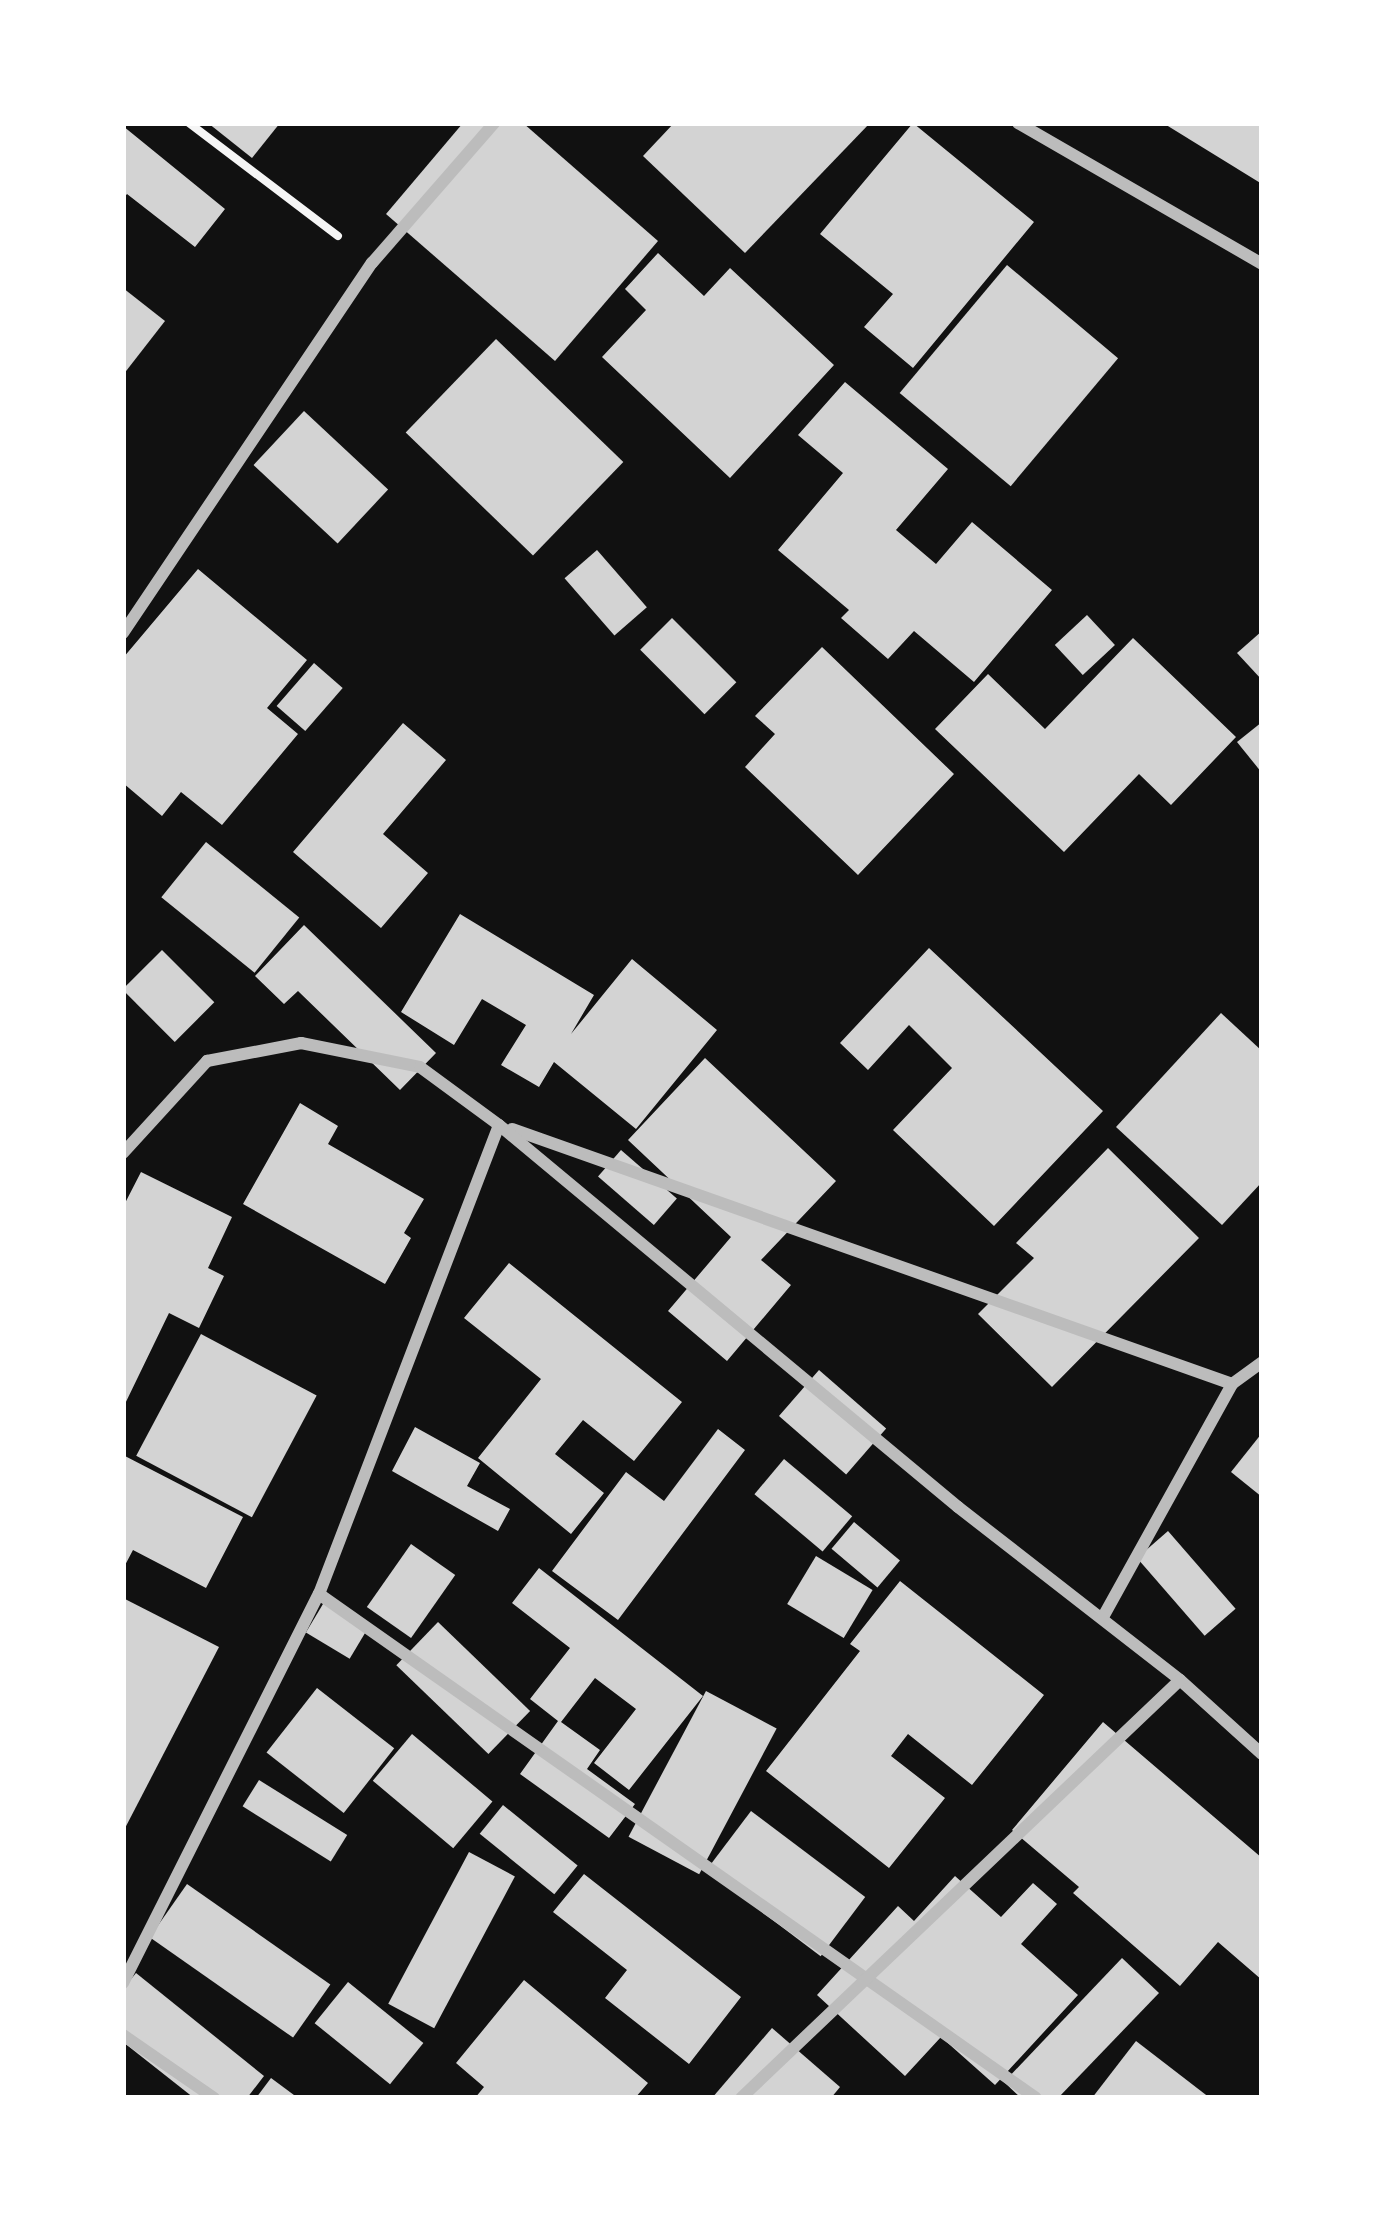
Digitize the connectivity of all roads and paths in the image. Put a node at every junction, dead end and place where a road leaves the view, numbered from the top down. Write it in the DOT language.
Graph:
graph roads {
  1 [pos="189,123"];
  2 [pos="494,123"];
  3 [pos="1018,123"];
  4 [pos="372,262"];
  5 [pos="1262,265"];
  6 [pos="123,633"];
  7 [pos="499,1125"];
  8 [pos="123,1153"];
  9 [pos="1262,1362"];
  10 [pos="1232,1384"];
  11 [pos="319,1594"];
  12 [pos="1103,1617"];
  13 [pos="1180,1679"];
  14 [pos="1262,1754"];
  15 [pos="865,1976"];
  16 [pos="123,1983"];
  17 [pos="123,2035"];
  18 [pos="214,2098"];
  19 [pos="741,2098"];
  20 [pos="1036,2098"];
  1 -- 4 [label="path"];
  2 -- 4 [label="street"];
  3 -- 5 [label="street"];
  4 -- 6 [label="street"];
  7 -- 8 [label="street"];
  7 -- 10 [label="street"];
  7 -- 11 [label="street"];
  7 -- 12 [label="street"];
  9 -- 10 [label="street"];
  10 -- 12 [label="street"];
  11 -- 15 [label="street"];
  11 -- 16 [label="street"];
  12 -- 13 [label="street"];
  13 -- 14 [label="street"];
  13 -- 15 [label="street"];
  15 -- 19 [label="street"];
  15 -- 20 [label="street"];
  17 -- 18 [label="street"];
}
